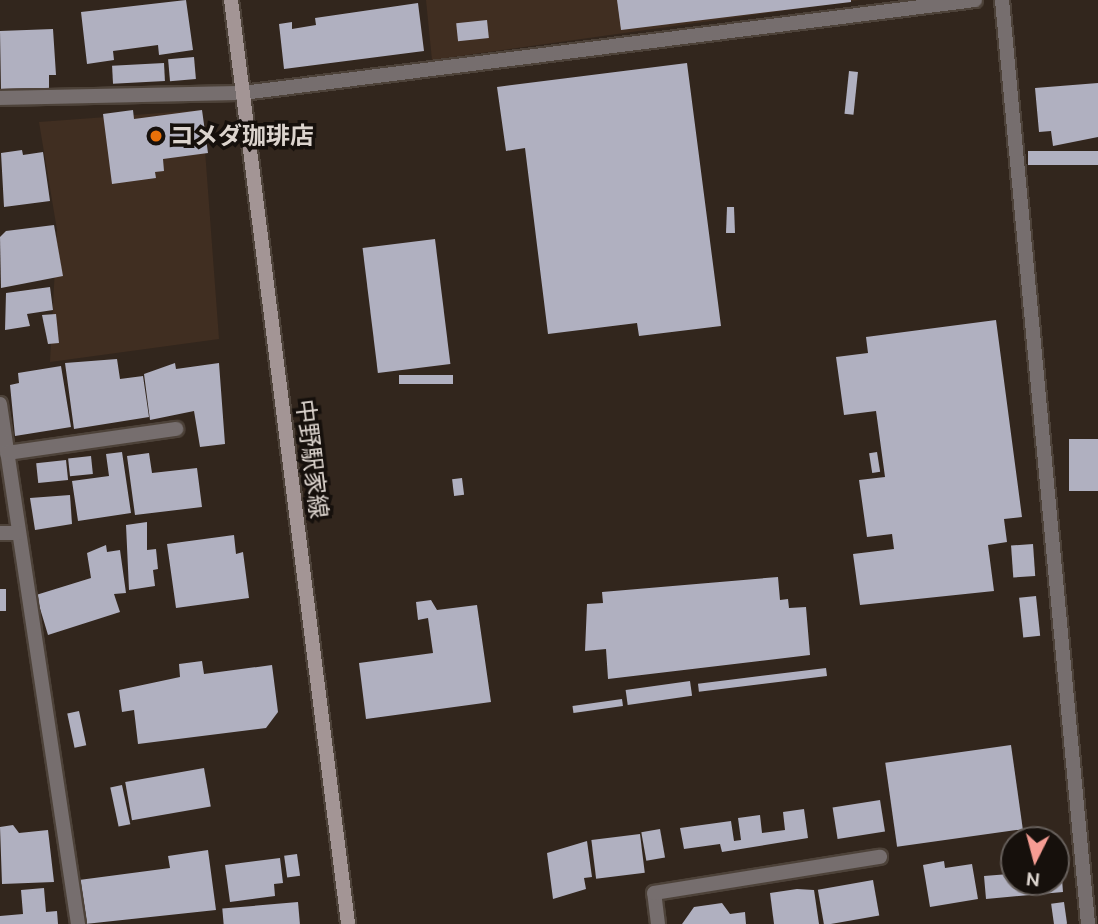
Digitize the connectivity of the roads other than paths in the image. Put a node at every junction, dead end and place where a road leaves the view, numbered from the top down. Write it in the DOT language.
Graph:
graph roads {
  1 [pos="231,0"];
  2 [pos="975,0"];
  3 [pos="1002,0"];
  4 [pos="243,93"];
  5 [pos="0,98"];
  6 [pos="0,404"];
  7 [pos="176,429"];
  8 [pos="7,453"];
  9 [pos="0,533"];
  10 [pos="19,533"];
  11 [pos="880,857"];
  12 [pos="78,924"];
  13 [pos="348,924"];
  14 [pos="658,924"];
  15 [pos="1088,924"];
  1 -- 4 [label="main road, 中野駅家線"];
  2 -- 4 [label="street"];
  3 -- 15 [label="street"];
  4 -- 5 [label="street"];
  4 -- 13 [label="main road, 中野駅家線"];
  6 -- 8 [label="street"];
  7 -- 8 [label="street"];
  8 -- 10 [label="street"];
  9 -- 10 [label="street"];
  10 -- 12 [label="street"];
  11 -- 14 [label="street"];
}
